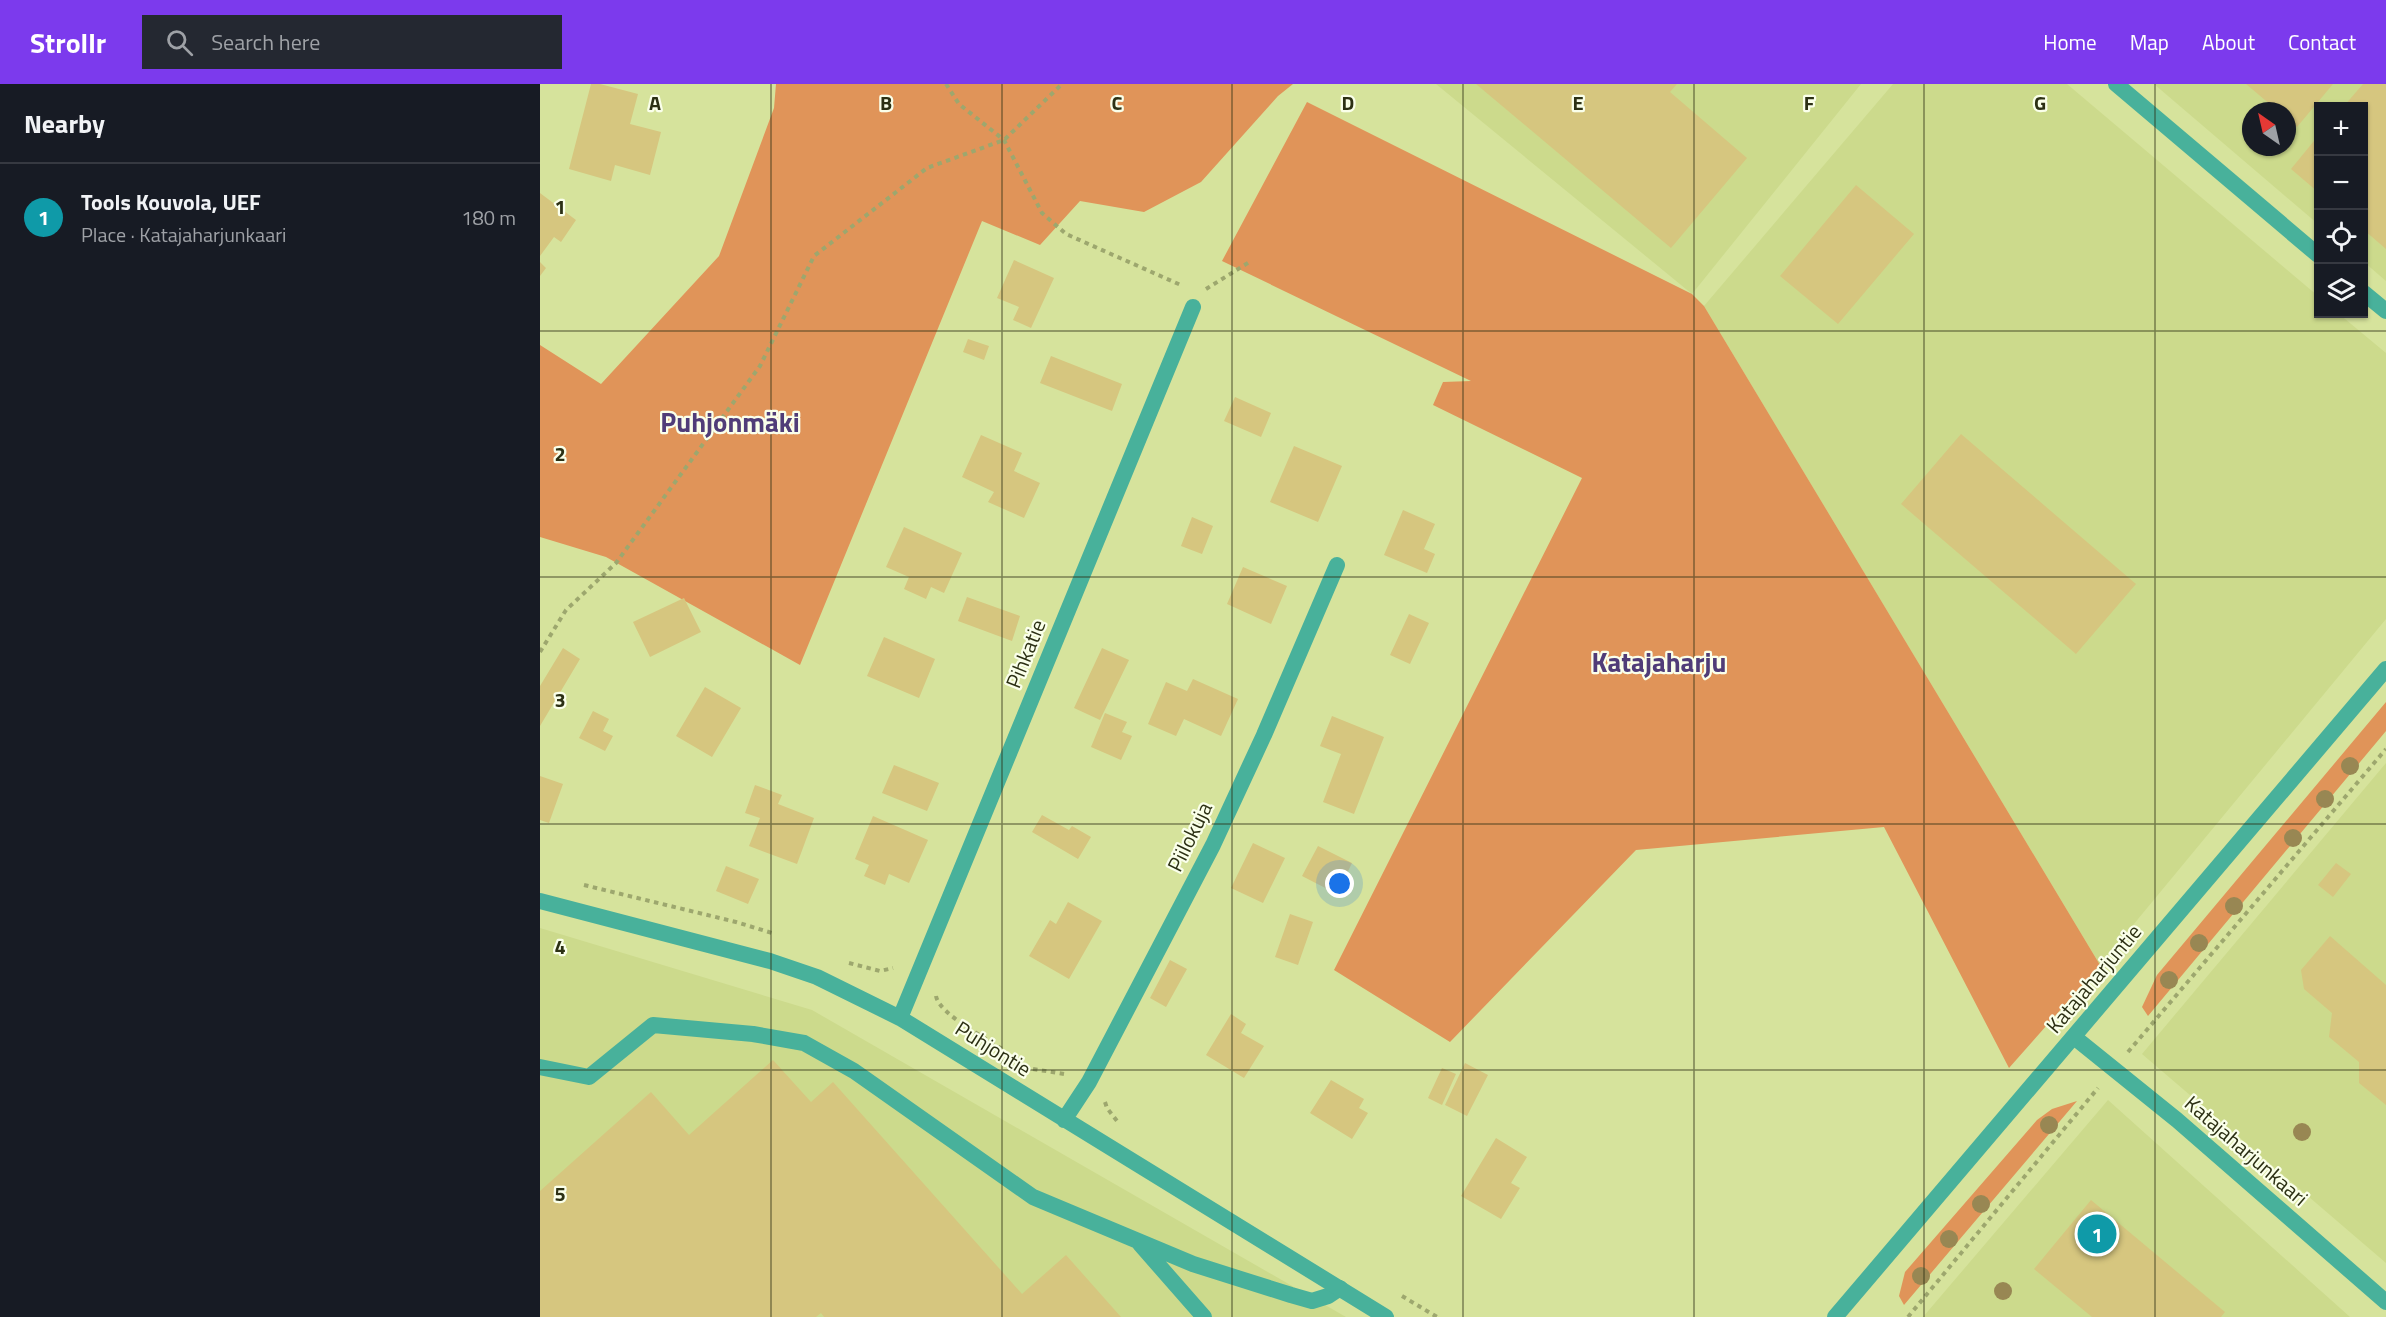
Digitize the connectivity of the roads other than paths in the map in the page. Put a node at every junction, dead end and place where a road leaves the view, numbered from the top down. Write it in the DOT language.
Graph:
graph roads {
  1 [pos="2115,84"];
  2 [pos="2314,251"];
  3 [pos="2368,295"];
  4 [pos="1196,300"];
  5 [pos="2386,311"];
  6 [pos="1337,565"];
  7 [pos="2386,669"];
  8 [pos="540,901"];
  9 [pos="900,1018"];
  10 [pos="2074,1036"];
  11 [pos="540,1067"];
  12 [pos="1064,1120"];
  13 [pos="1137,1241"];
  14 [pos="1340,1288"];
  15 [pos="2386,1302"];
  16 [pos="1204,1317"];
  17 [pos="1386,1317"];
  18 [pos="1835,1317"];
  1 -- 2 [label="street"];
  3 -- 5 [label="street"];
  4 -- 9 [label="street, Pihkatie"];
  6 -- 12 [label="street, Piilokuja"];
  7 -- 10 [label="street, Katajaharjuntie"];
  8 -- 9 [label="street, Puhjontie"];
  9 -- 12 [label="street, Puhjontie"];
  10 -- 15 [label="street, Katajaharjunkaari"];
  10 -- 18 [label="street, Katajaharjuntie"];
  11 -- 13 [label="street"];
  12 -- 14 [label="street, Puhjontie"];
  13 -- 14 [label="street"];
  13 -- 16 [label="street"];
  14 -- 17 [label="street, Puhjontie"];
}
